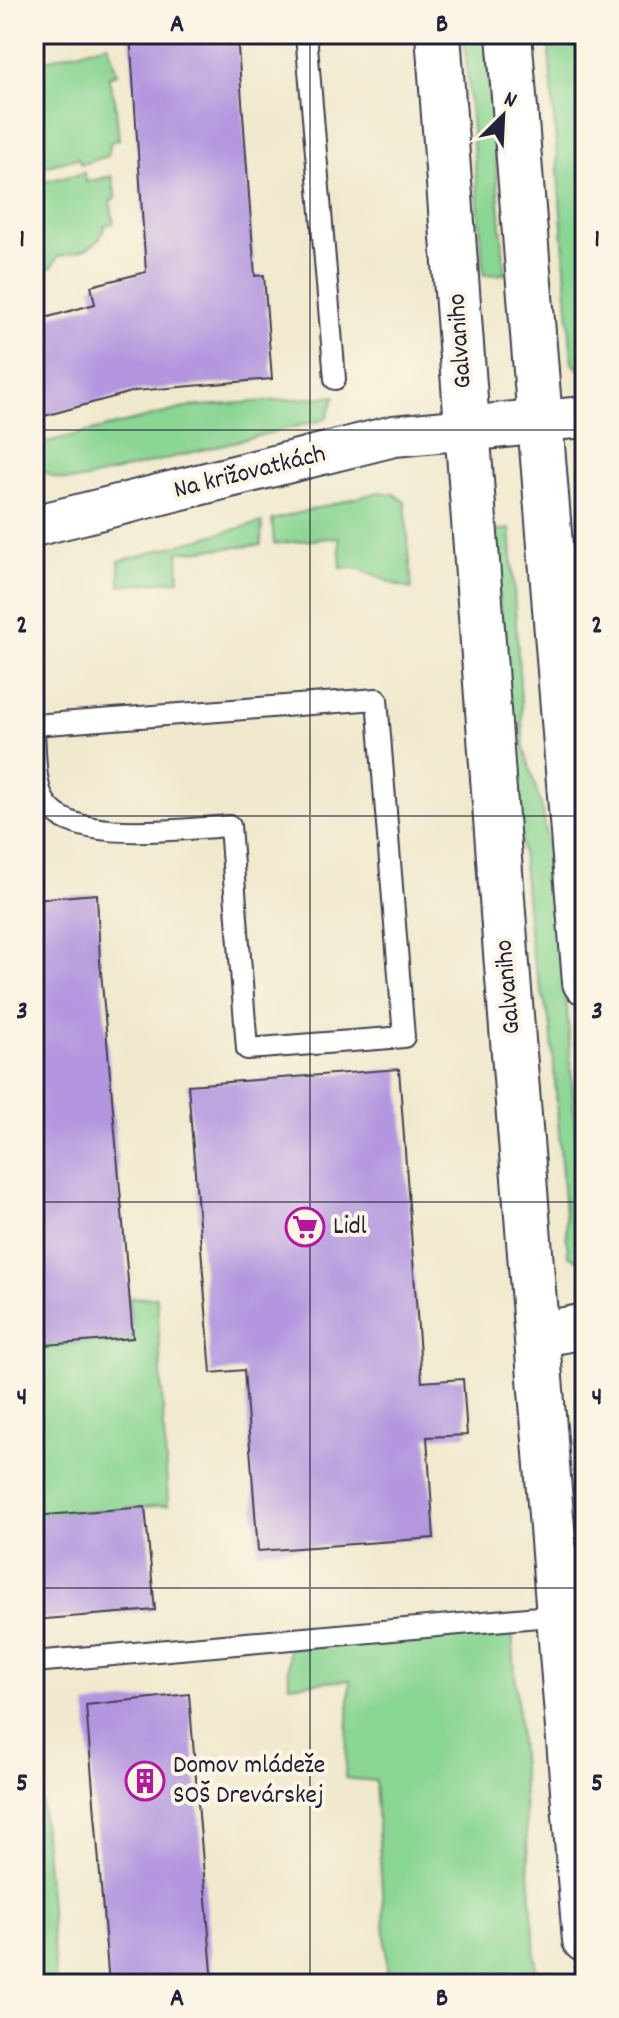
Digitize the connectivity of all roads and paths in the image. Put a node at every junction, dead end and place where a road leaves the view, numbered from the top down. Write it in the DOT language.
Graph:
graph roads {
  1 [pos="306,34"];
  2 [pos="438,34"];
  3 [pos="509,34"];
  4 [pos="335,379"];
  5 [pos="585,417"];
  6 [pos="542,421"];
  7 [pos="468,429"];
  8 [pos="34,526"];
  9 [pos="34,725"];
  10 [pos="34,734"];
  11 [pos="585,982"];
  12 [pos="585,1326"];
  13 [pos="538,1335"];
  14 [pos="561,1615"];
  15 [pos="34,1662"];
  16 [pos="585,1940"];
  1 -- 4 [label="lane"];
  2 -- 7 [label="main road, Galvaniho"];
  3 -- 6 [label="main road"];
  5 -- 6 [label="street"];
  6 -- 7 [label="main road"];
  6 -- 11 [label="main road"];
  7 -- 8 [label="street, Na križovatkách"];
  7 -- 13 [label="main road, Galvaniho"];
  9 -- 10 [label="lane"];
  12 -- 13 [label="main road"];
  13 -- 14 [label="main road, Galvaniho"];
  14 -- 15 [label="lane"];
  14 -- 16 [label="main road, Galvaniho"];
}
